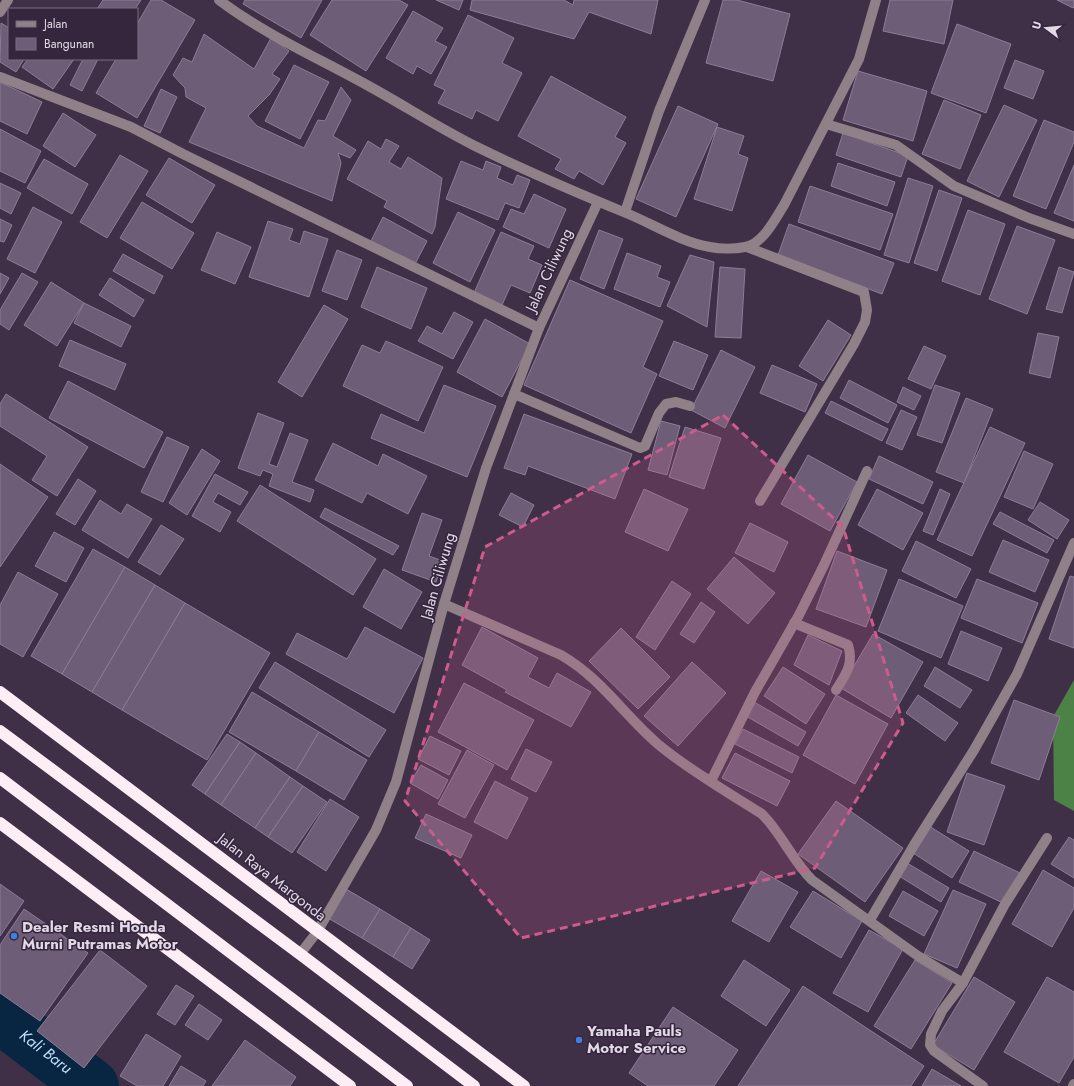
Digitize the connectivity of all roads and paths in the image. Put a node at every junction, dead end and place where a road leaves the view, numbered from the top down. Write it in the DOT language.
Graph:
graph roads {
  1 [pos="8,0"];
  2 [pos="705,0"];
  3 [pos="876,0"];
  4 [pos="224,1"];
  5 [pos="0,12"];
  6 [pos="0,77"];
  7 [pos="826,124"];
  8 [pos="598,202"];
  9 [pos="625,212"];
  10 [pos="1074,234"];
  11 [pos="747,247"];
  12 [pos="538,328"];
  13 [pos="514,394"];
  14 [pos="690,406"];
  15 [pos="866,470"];
  16 [pos="760,501"];
  17 [pos="1074,543"];
  18 [pos="444,604"];
  19 [pos="794,623"];
  20 [pos="836,690"];
  21 [pos="0,692"];
  22 [pos="0,731"];
  23 [pos="0,778"];
  24 [pos="711,781"];
  25 [pos="0,823"];
  26 [pos="1047,838"];
  27 [pos="870,920"];
  28 [pos="317,932"];
  29 [pos="300,954"];
  30 [pos="963,983"];
  31 [pos="350,1086"];
  32 [pos="407,1086"];
  33 [pos="474,1086"];
  34 [pos="524,1086"];
  35 [pos="983,1086"];
  1 -- 5 [label="street"];
  2 -- 9 [label="street"];
  3 -- 7 [label="street"];
  4 -- 8 [label="street"];
  6 -- 12 [label="street"];
  7 -- 10 [label="street"];
  7 -- 11 [label="street"];
  8 -- 9 [label="street"];
  8 -- 12 [label="street, Jalan Ciliwung"];
  9 -- 11 [label="street"];
  11 -- 16 [label="street"];
  12 -- 13 [label="street, Jalan Ciliwung"];
  13 -- 14 [label="street"];
  13 -- 18 [label="street, Jalan Ciliwung"];
  15 -- 19 [label="street"];
  17 -- 27 [label="street"];
  18 -- 24 [label="street"];
  18 -- 28 [label="street, Jalan Ciliwung"];
  19 -- 20 [label="street"];
  19 -- 24 [label="street"];
  21 -- 28 [label="highway, Jalan Raya Margonda"];
  22 -- 29 [label="highway"];
  23 -- 32 [label="highway"];
  24 -- 27 [label="street"];
  25 -- 31 [label="highway"];
  26 -- 30 [label="street"];
  27 -- 30 [label="street"];
  28 -- 29 [label="street, Jalan Ciliwung"];
  28 -- 34 [label="highway, Jalan Raya Margonda"];
  29 -- 33 [label="highway"];
  30 -- 35 [label="street"];
}
